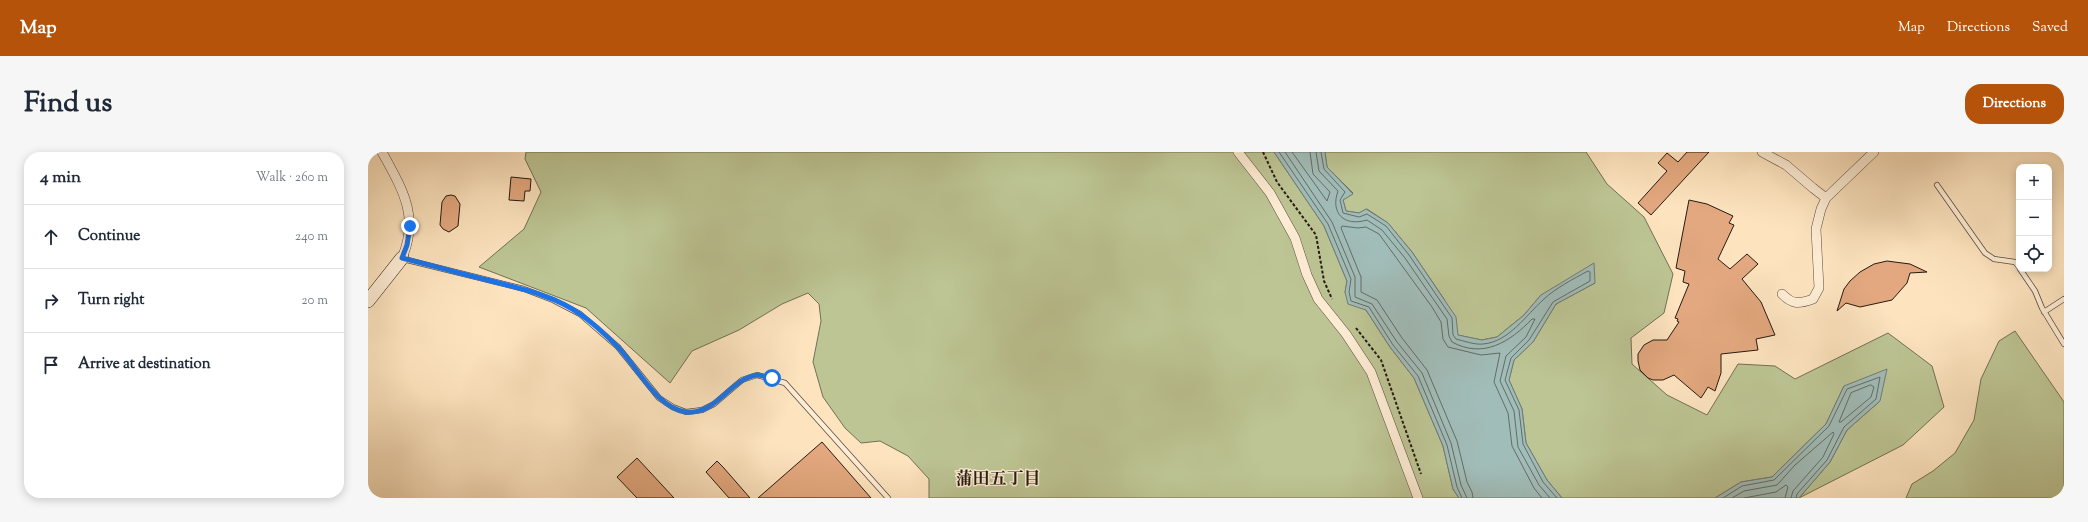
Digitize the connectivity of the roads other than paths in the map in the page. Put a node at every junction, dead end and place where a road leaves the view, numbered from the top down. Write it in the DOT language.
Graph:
graph roads {
  1 [pos="382,152"];
  2 [pos="1238,152"];
  3 [pos="1762,152"];
  4 [pos="1874,152"];
  5 [pos="1937,185"];
  6 [pos="1826,198"];
  7 [pos="402,258"];
  8 [pos="2016,263"];
  9 [pos="2023,272"];
  10 [pos="1782,294"];
  11 [pos="2064,299"];
  12 [pos="368,301"];
  13 [pos="2044,312"];
  14 [pos="2064,344"];
  15 [pos="888,498"];
  16 [pos="1418,498"];
  1 -- 7 [label="street"];
  2 -- 16 [label="street"];
  3 -- 6 [label="street"];
  4 -- 6 [label="street"];
  5 -- 8 [label="lane"];
  6 -- 10 [label="street"];
  7 -- 12 [label="street"];
  7 -- 15 [label="lane"];
  9 -- 13 [label="lane"];
  11 -- 13 [label="lane"];
  13 -- 14 [label="lane"];
}
